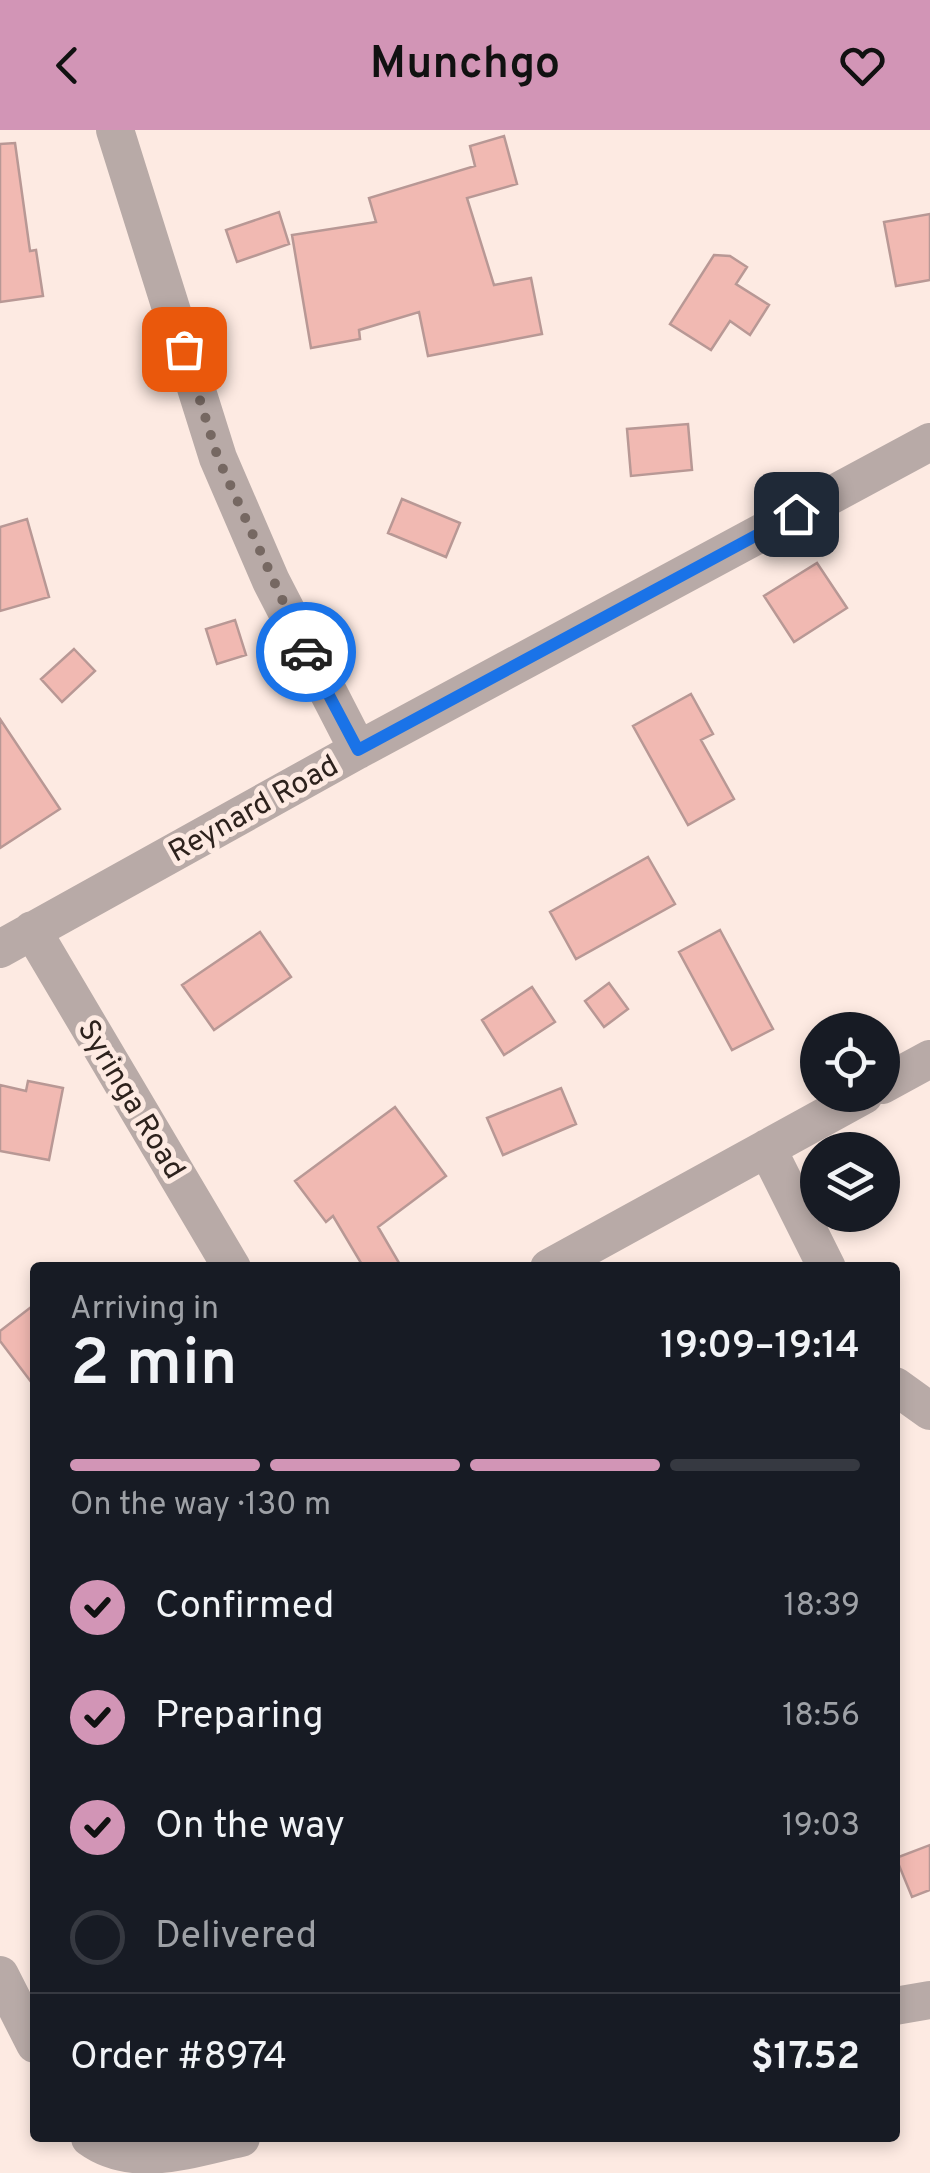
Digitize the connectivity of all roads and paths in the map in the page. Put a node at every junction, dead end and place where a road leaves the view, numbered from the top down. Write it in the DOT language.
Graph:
graph roads {
  1 [pos="115,130"];
  2 [pos="930,442"];
  3 [pos="358,750"];
  4 [pos="16,940"];
  5 [pos="930,1059"];
  6 [pos="900,1075"];
  7 [pos="833,1112"];
  8 [pos="768,1148"];
  9 [pos="228,1262"];
  10 [pos="560,1262"];
  11 [pos="824,1262"];
  12 [pos="900,1390"];
  13 [pos="930,1411"];
  14 [pos="0,1975"];
  15 [pos="930,2000"];
  16 [pos="900,2005"];
  17 [pos="30,2034"];
  18 [pos="99,2142"];
  19 [pos="222,2142"];
  1 -- 3 [label="street"];
  2 -- 3 [label="street, Reynard Road"];
  3 -- 4 [label="street, Reynard Road"];
  4 -- 9 [label="street, Syringa Road"];
  5 -- 6 [label="street"];
  7 -- 8 [label="street"];
  8 -- 10 [label="street"];
  8 -- 11 [label="street"];
  12 -- 13 [label="street"];
  14 -- 17 [label="street"];
  15 -- 16 [label="street"];
  18 -- 19 [label="street"];
}
